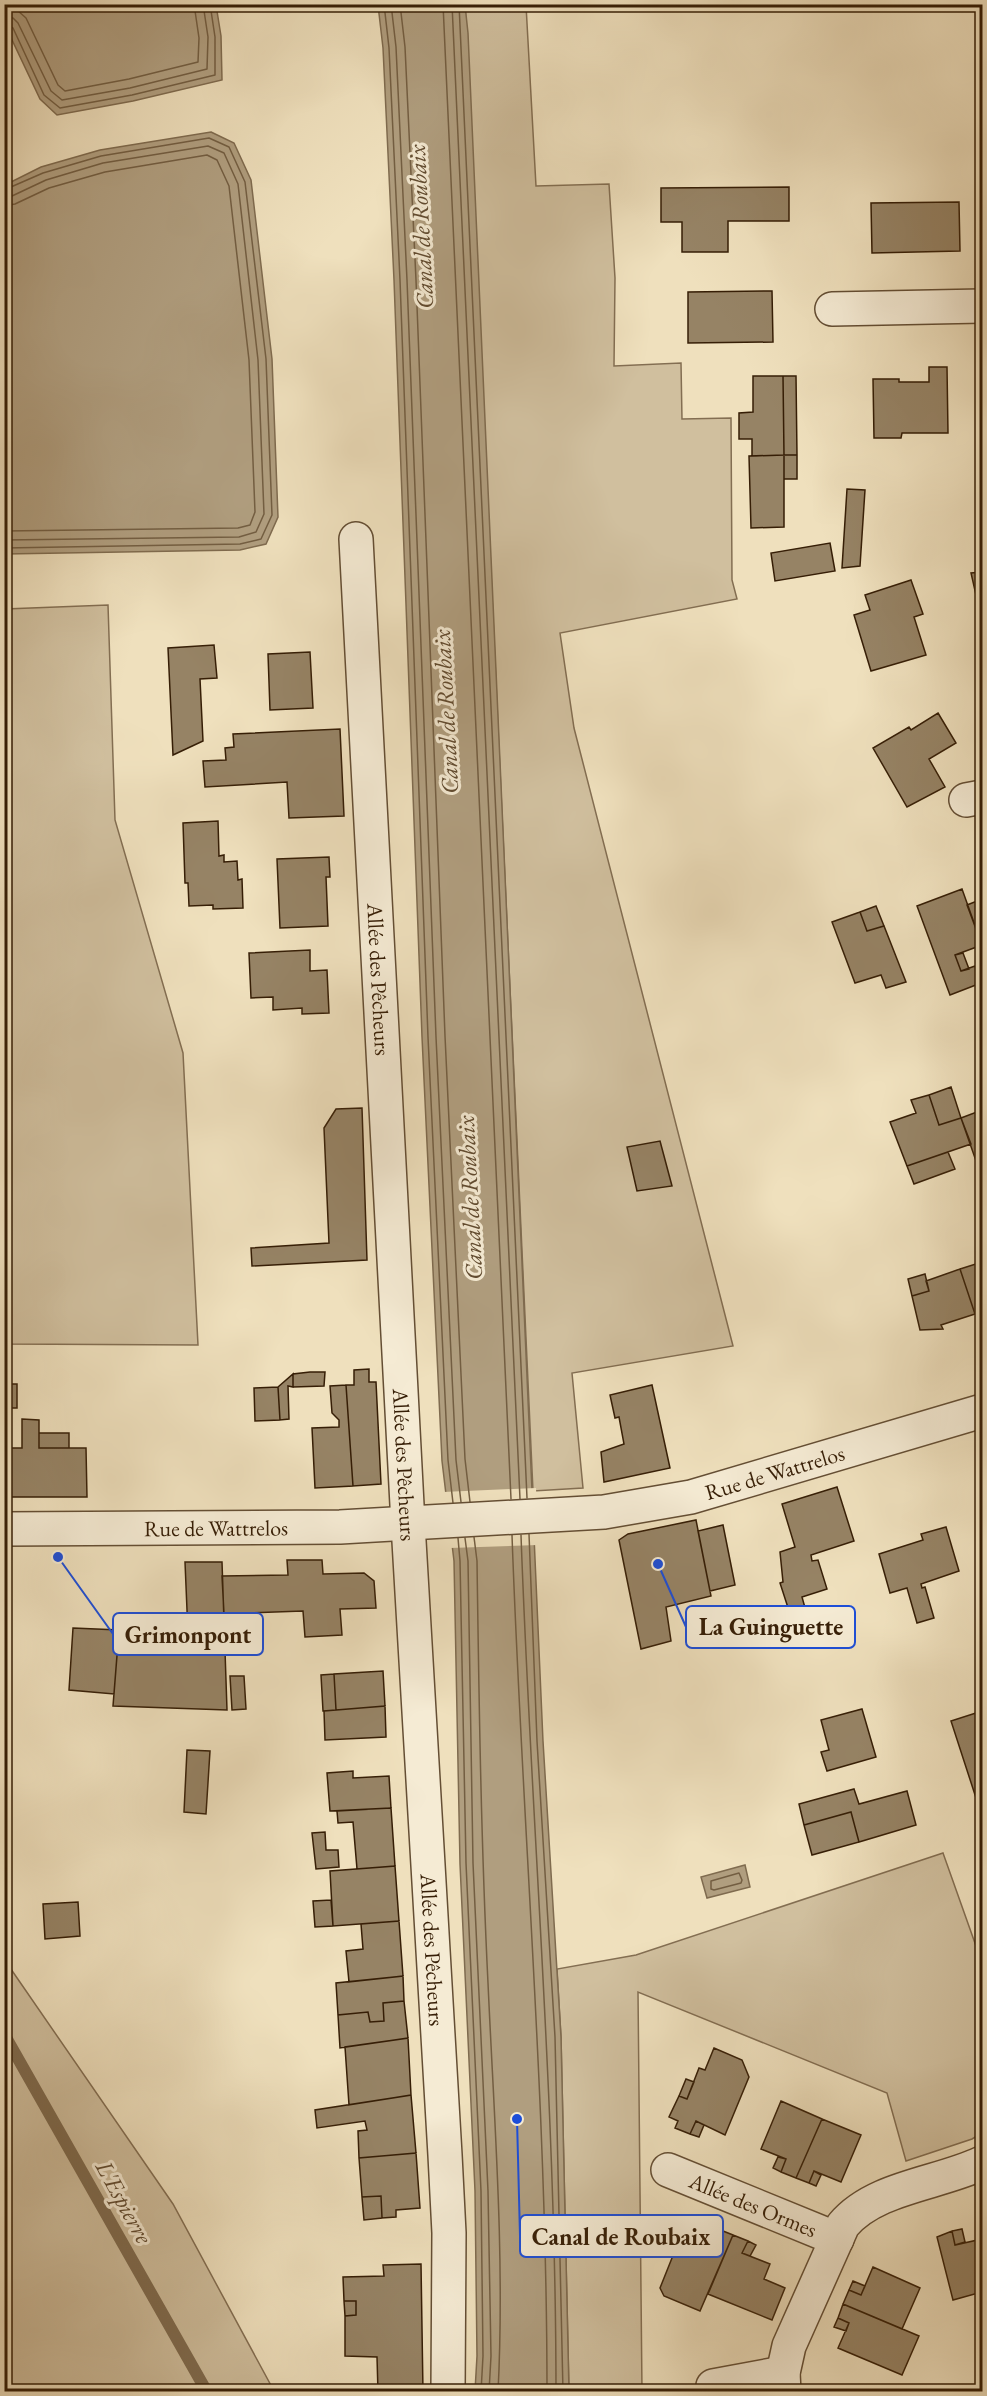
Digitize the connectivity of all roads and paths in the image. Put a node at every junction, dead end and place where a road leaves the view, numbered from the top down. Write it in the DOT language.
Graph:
graph roads {
  1 [pos="982,306"];
  2 [pos="832,309"];
  3 [pos="356,539"];
  4 [pos="982,1411"];
  5 [pos="418,1523"];
  6 [pos="4,1529"];
  7 [pos="982,2163"];
  8 [pos="668,2170"];
  9 [pos="837,2239"];
  10 [pos="784,2382"];
  11 [pos="713,2386"];
  12 [pos="448,2391"];
  1 -- 2 [label="street"];
  3 -- 5 [label="street, Allée des Pêcheurs"];
  4 -- 5 [label="street, Rue de Wattrelos"];
  5 -- 6 [label="street, Rue de Wattrelos"];
  5 -- 12 [label="street, Allée des Pêcheurs"];
  7 -- 9 [label="street, Allée des Ormes"];
  8 -- 9 [label="street, Allée des Ormes"];
  9 -- 10 [label="street, Allée des Ormes"];
  10 -- 11 [label="street, Allée des Ormes"];
}
